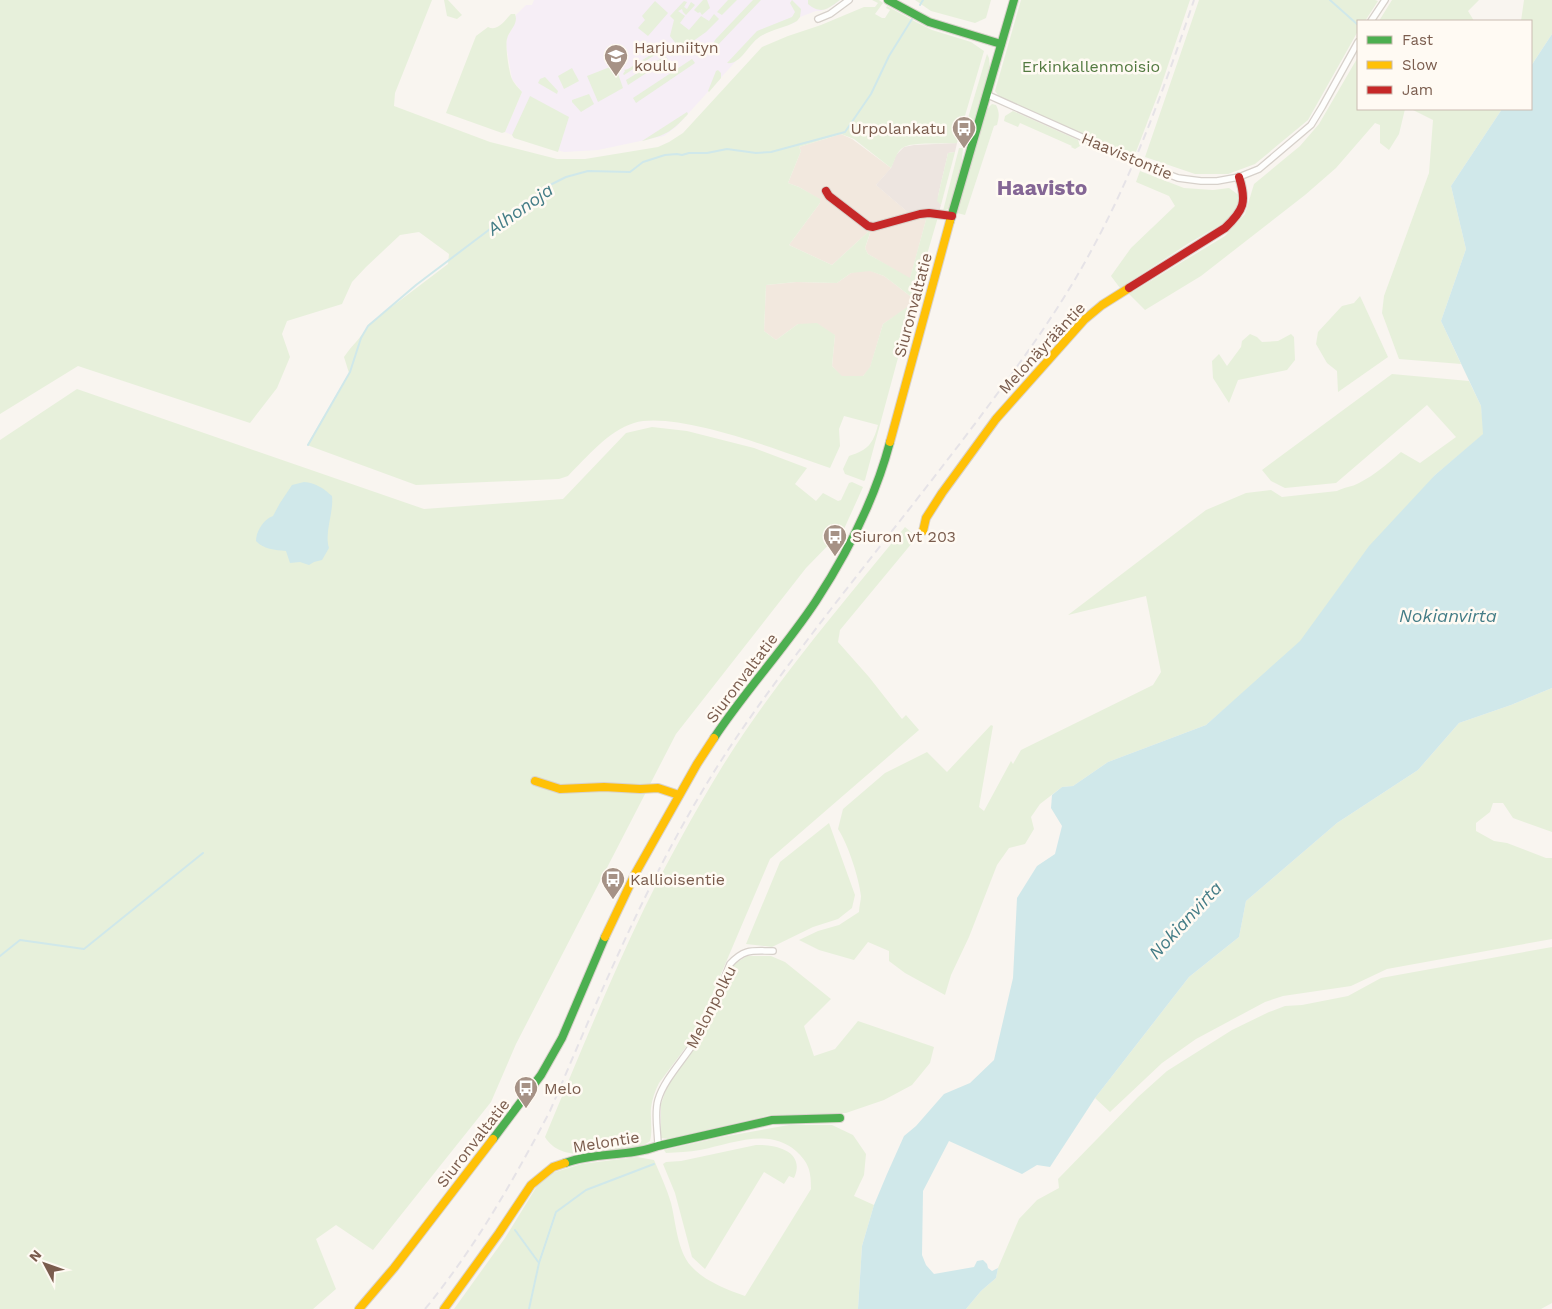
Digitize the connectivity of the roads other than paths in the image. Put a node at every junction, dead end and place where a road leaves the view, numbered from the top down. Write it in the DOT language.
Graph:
graph roads {
  1 [pos="849,0"];
  2 [pos="888,0"];
  3 [pos="1014,0"];
  4 [pos="1386,0"];
  5 [pos="818,19"];
  6 [pos="1372,20"];
  7 [pos="1001,44"];
  8 [pos="1357,44"];
  9 [pos="988,96"];
  10 [pos="1239,177"];
  11 [pos="826,191"];
  12 [pos="952,216"];
  13 [pos="923,531"];
  14 [pos="535,781"];
  15 [pos="679,795"];
  16 [pos="773,951"];
  17 [pos="840,1118"];
  18 [pos="658,1146"];
  19 [pos="359,1309"];
  20 [pos="444,1309"];
  1 -- 5 [label="street"];
  2 -- 7 [label="street"];
  3 -- 7 [label="street, Siuronvaltatie"];
  4 -- 6 [label="street"];
  7 -- 9 [label="street, Siuronvaltatie"];
  8 -- 10 [label="street, Haavistontie"];
  9 -- 10 [label="street, Haavistontie, bridge"];
  9 -- 12 [label="street, Siuronvaltatie"];
  10 -- 13 [label="street, Melonäyrääntie"];
  11 -- 12 [label="street"];
  12 -- 15 [label="street, Siuronvaltatie"];
  14 -- 15 [label="street"];
  15 -- 19 [label="street, Siuronvaltatie"];
  16 -- 18 [label="street, Melonpolku"];
  17 -- 18 [label="street, Melontie"];
  18 -- 20 [label="street, Melontie"];
}
